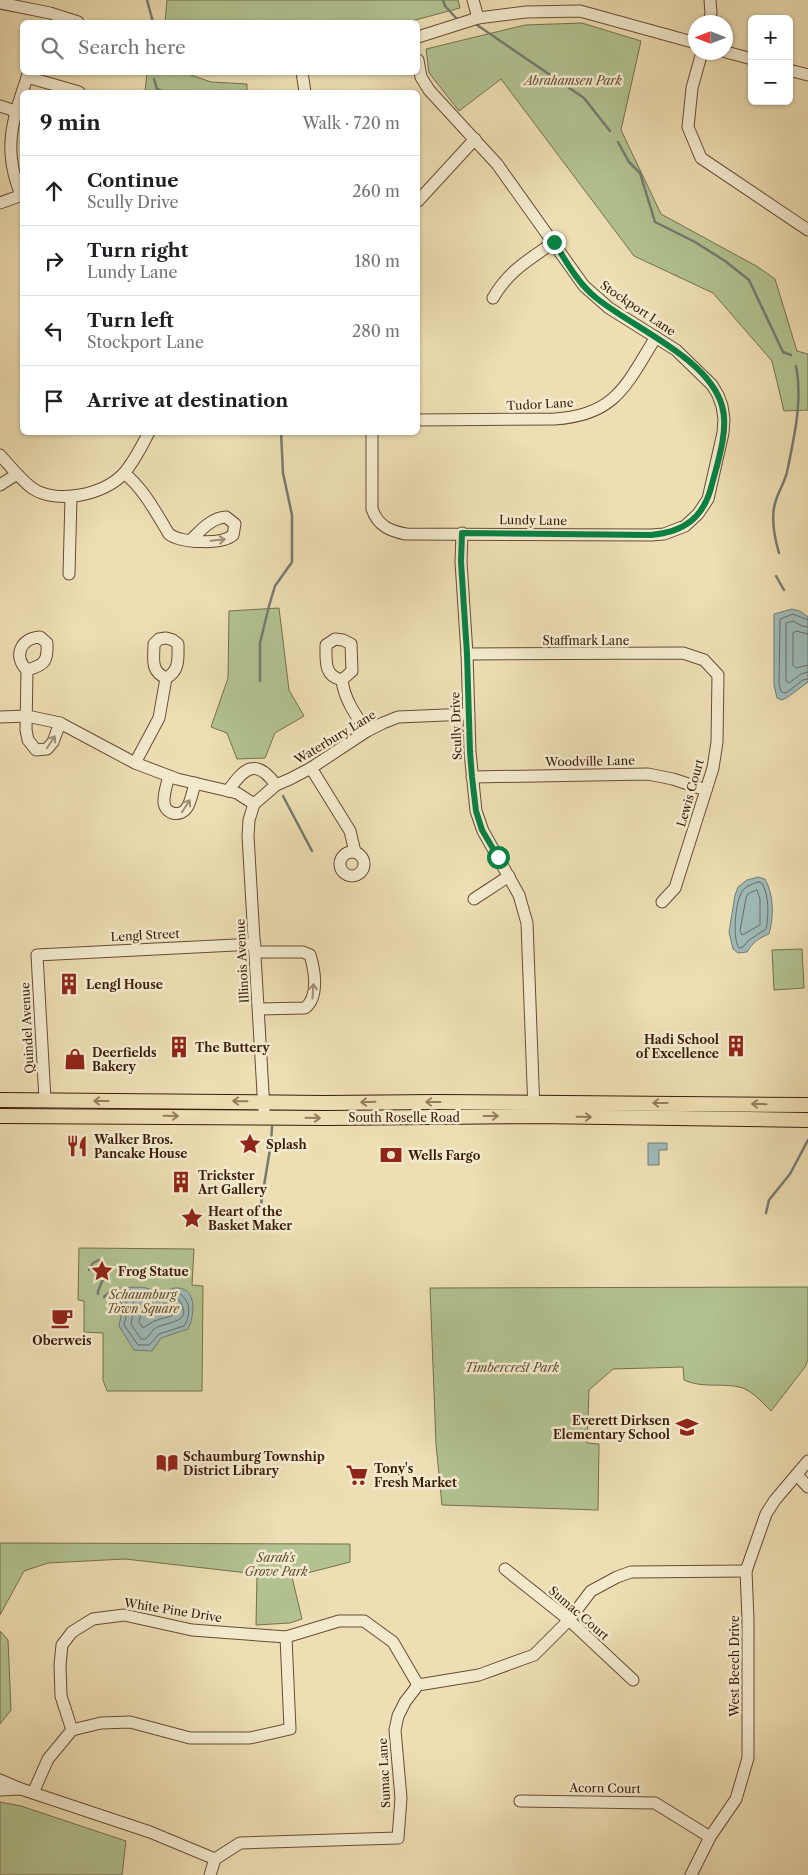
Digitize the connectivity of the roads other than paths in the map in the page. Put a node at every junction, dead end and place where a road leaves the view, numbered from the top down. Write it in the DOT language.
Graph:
graph roads {
  1 [pos="473,0"];
  2 [pos="710,0"];
  3 [pos="0,3"];
  4 [pos="581,5"];
  5 [pos="711,15"];
  6 [pos="48,18"];
  7 [pos="478,18"];
  8 [pos="63,20"];
  9 [pos="420,36"];
  10 [pos="688,40"];
  11 [pos="733,54"];
  12 [pos="748,58"];
  13 [pos="700,60"];
  14 [pos="793,71"];
  15 [pos="420,72"];
  16 [pos="28,75"];
  17 [pos="303,75"];
  18 [pos="808,75"];
  19 [pos="23,90"];
  20 [pos="74,90"];
  21 [pos="306,90"];
  22 [pos="20,97"];
  23 [pos="0,106"];
  24 [pos="15,111"];
  25 [pos="474,139"];
  26 [pos="20,190"];
  27 [pos="20,197"];
  28 [pos="420,199"];
  29 [pos="0,203"];
  30 [pos="808,230"];
  31 [pos="554,242"];
  32 [pos="493,298"];
  33 [pos="656,337"];
  34 [pos="420,420"];
  35 [pos="146,435"];
  36 [pos="372,435"];
  37 [pos="0,455"];
  38 [pos="124,473"];
  39 [pos="17,474"];
  40 [pos="0,485"];
  41 [pos="70,497"];
  42 [pos="693,520"];
  43 [pos="462,533"];
  44 [pos="190,540"];
  45 [pos="68,574"];
  46 [pos="467,654"];
  47 [pos="704,660"];
  48 [pos="28,670"];
  49 [pos="166,678"];
  50 [pos="342,680"];
  51 [pos="469,714"];
  52 [pos="27,716"];
  53 [pos="0,717"];
  54 [pos="60,723"];
  55 [pos="367,731"];
  56 [pos="135,763"];
  57 [pos="312,768"];
  58 [pos="169,776"];
  59 [pos="472,777"];
  60 [pos="195,783"];
  61 [pos="276,784"];
  62 [pos="706,790"];
  63 [pos="228,791"];
  64 [pos="254,804"];
  65 [pos="355,852"];
  66 [pos="509,876"];
  67 [pos="474,899"];
  68 [pos="662,902"];
  69 [pos="255,948"];
  70 [pos="37,955"];
  71 [pos="259,1009"];
  72 [pos="0,1100"];
  73 [pos="45,1100"];
  74 [pos="264,1102"];
  75 [pos="808,1105"];
  76 [pos="534,1109"];
  77 [pos="0,1116"];
  78 [pos="264,1116"];
  79 [pos="808,1120"];
  80 [pos="808,1461"];
  81 [pos="797,1476"];
  82 [pos="808,1487"];
  83 [pos="505,1569"];
  84 [pos="746,1571"];
  85 [pos="570,1620"];
  86 [pos="286,1637"];
  87 [pos="633,1680"];
  88 [pos="418,1685"];
  89 [pos="72,1730"];
  90 [pos="0,1780"];
  91 [pos="21,1789"];
  92 [pos="0,1790"];
  93 [pos="33,1793"];
  94 [pos="520,1801"];
  95 [pos="710,1837"];
  96 [pos="215,1859"];
  97 [pos="210,1875"];
  98 [pos="691,1875"];
  1 -- 7 [label="street"];
  2 -- 5 [label="street"];
  3 -- 6 [label="street"];
  4 -- 7 [label="street"];
  4 -- 10 [label="street"];
  6 -- 8 [label="street"];
  7 -- 9 [label="street"];
  11 -- 12 [label="street"];
  13 -- 30 [label="street"];
  14 -- 18 [label="street"];
  15 -- 25 [label="street, Stockport Lane"];
  16 -- 19 [label="street"];
  16 -- 20 [label="street"];
  17 -- 21 [label="street"];
  22 -- 24 [label="street"];
  23 -- 24 [label="street"];
  24 -- 26 [label="street"];
  25 -- 28 [label="street"];
  25 -- 31 [label="street, Stockport Lane"];
  27 -- 29 [label="street"];
  31 -- 32 [label="street"];
  31 -- 33 [label="street, Stockport Lane"];
  33 -- 34 [label="street, Tudor Lane"];
  33 -- 42 [label="street, Stockport Lane"];
  35 -- 38 [label="street"];
  36 -- 43 [label="street, Lundy Lane"];
  37 -- 39 [label="street"];
  38 -- 41 [label="street"];
  38 -- 44 [label="street"];
  39 -- 40 [label="street"];
  39 -- 41 [label="street"];
  41 -- 45 [label="street"];
  42 -- 43 [label="street, Lundy Lane"];
  43 -- 46 [label="street, Scully Drive"];
  46 -- 47 [label="street, Staffmark Lane"];
  46 -- 51 [label="street, Scully Drive"];
  47 -- 62 [label="street, Lewis Court"];
  48 -- 52 [label="street"];
  49 -- 56 [label="street"];
  50 -- 55 [label="street"];
  51 -- 55 [label="street, Waterbury Lane"];
  51 -- 59 [label="street, Scully Drive"];
  52 -- 53 [label="street"];
  52 -- 54 [label="street"];
  52 -- 54 [label="street, one-way"];
  54 -- 56 [label="street"];
  55 -- 57 [label="street, Waterbury Lane"];
  56 -- 58 [label="street"];
  57 -- 61 [label="street, Waterbury Lane"];
  57 -- 65 [label="street"];
  58 -- 60 [label="street"];
  58 -- 60 [label="street, one-way"];
  59 -- 62 [label="street, Woodville Lane"];
  59 -- 66 [label="street, Scully Drive"];
  60 -- 63 [label="street"];
  61 -- 63 [label="street"];
  61 -- 64 [label="street, Waterbury Lane"];
  62 -- 68 [label="street, Lewis Court"];
  63 -- 64 [label="street"];
  64 -- 69 [label="street, Illinois Avenue"];
  66 -- 67 [label="street"];
  66 -- 76 [label="street, Scully Drive"];
  69 -- 70 [label="street, Lengl Street"];
  69 -- 71 [label="street, Illinois Avenue"];
  71 -- 69 [label="street, Lengl Street, one-way"];
  70 -- 73 [label="street, Quindel Avenue"];
  71 -- 74 [label="street, Illinois Avenue"];
  72 -- 73 [label="main road, South Roselle Road"];
  74 -- 73 [label="main road, South Roselle Road, one-way"];
  76 -- 74 [label="main road, South Roselle Road, one-way"];
  74 -- 78 [label="street, Illinois Avenue"];
  75 -- 76 [label="main road, South Roselle Road, one-way"];
  78 -- 76 [label="main road, South Roselle Road, one-way"];
  76 -- 79 [label="main road, South Roselle Road, one-way"];
  77 -- 78 [label="main road, South Roselle Road, one-way"];
  80 -- 81 [label="street, West Beech Drive"];
  81 -- 82 [label="street"];
  81 -- 84 [label="street, West Beech Drive"];
  83 -- 85 [label="street, Sumac Court"];
  84 -- 85 [label="street"];
  84 -- 95 [label="street, West Beech Drive"];
  85 -- 87 [label="street, Sumac Court"];
  85 -- 88 [label="street"];
  86 -- 88 [label="street, White Pine Drive"];
  86 -- 89 [label="street"];
  86 -- 89 [label="street, White Pine Drive"];
  88 -- 96 [label="street, Sumac Lane"];
  89 -- 93 [label="street"];
  90 -- 91 [label="street"];
  91 -- 92 [label="street"];
  91 -- 93 [label="street"];
  93 -- 96 [label="street"];
  94 -- 95 [label="street, Acorn Court"];
  95 -- 98 [label="street, West Beech Drive"];
  96 -- 97 [label="street"];
}
